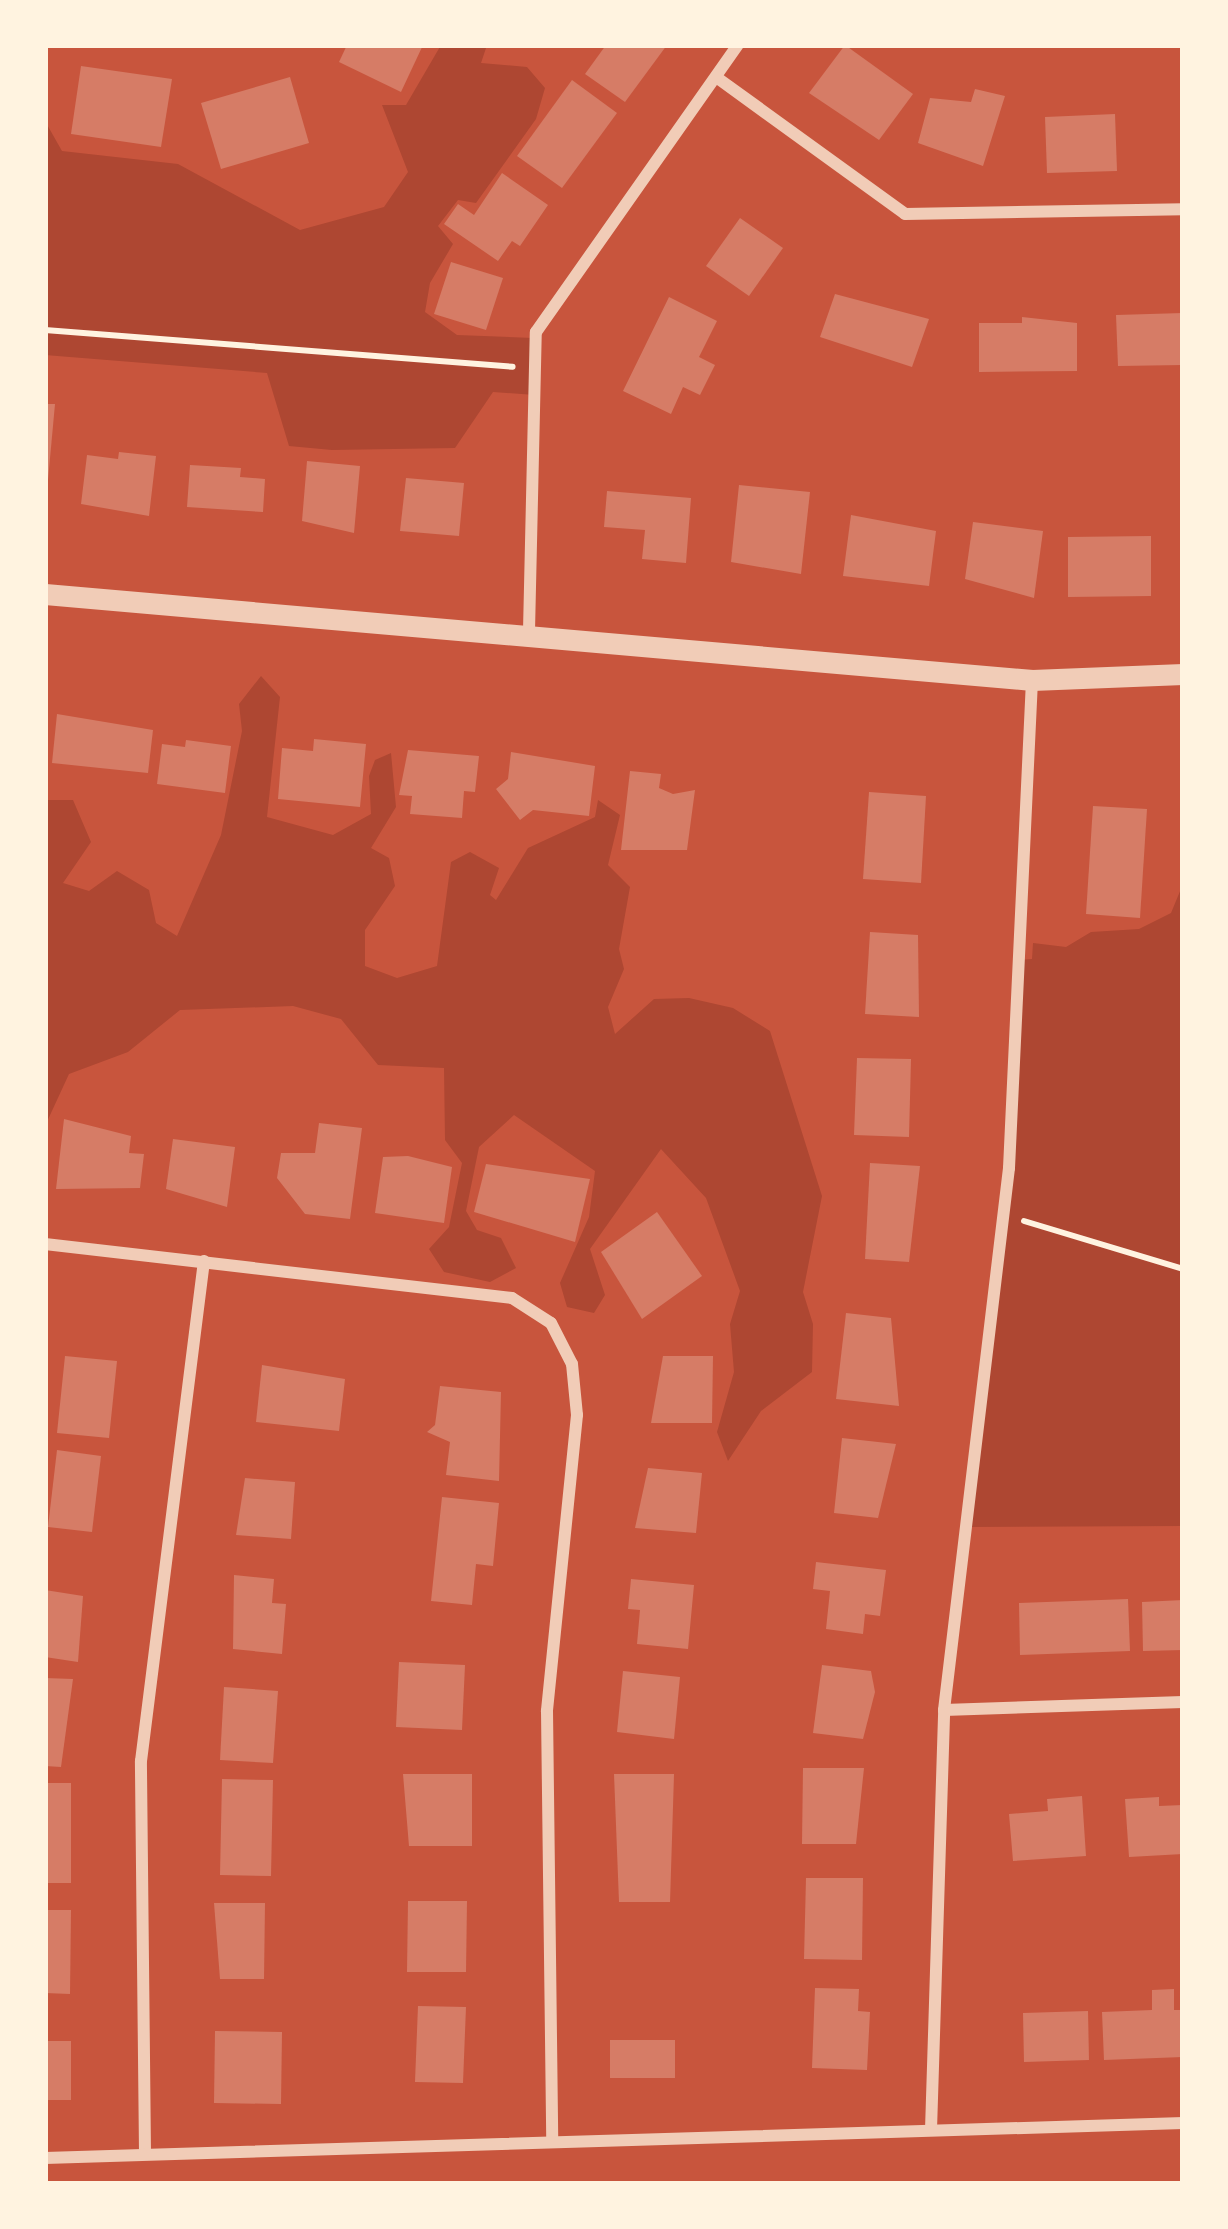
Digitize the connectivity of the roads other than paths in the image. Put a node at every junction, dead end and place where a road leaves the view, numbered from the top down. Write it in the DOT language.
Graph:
graph roads {
  1 [pos="738,45"];
  2 [pos="716,77"];
  3 [pos="1183,209"];
  4 [pos="45,594"];
  5 [pos="529,631"];
  6 [pos="1183,674"];
  7 [pos="1031,680"];
  8 [pos="45,1244"];
  9 [pos="204,1261"];
  10 [pos="1183,1702"];
  11 [pos="944,1710"];
  12 [pos="1183,2123"];
  13 [pos="931,2130"];
  14 [pos="551,2140"];
  15 [pos="145,2153"];
  16 [pos="45,2158"];
  1 -- 2 [label="street"];
  2 -- 3 [label="street"];
  2 -- 5 [label="street"];
  4 -- 5 [label="street"];
  5 -- 7 [label="street"];
  6 -- 7 [label="street"];
  7 -- 11 [label="street"];
  8 -- 9 [label="street"];
  9 -- 14 [label="street"];
  9 -- 15 [label="street"];
  10 -- 11 [label="street"];
  11 -- 13 [label="street"];
  12 -- 13 [label="street"];
  13 -- 14 [label="street"];
  14 -- 15 [label="street"];
  15 -- 16 [label="street"];
}
